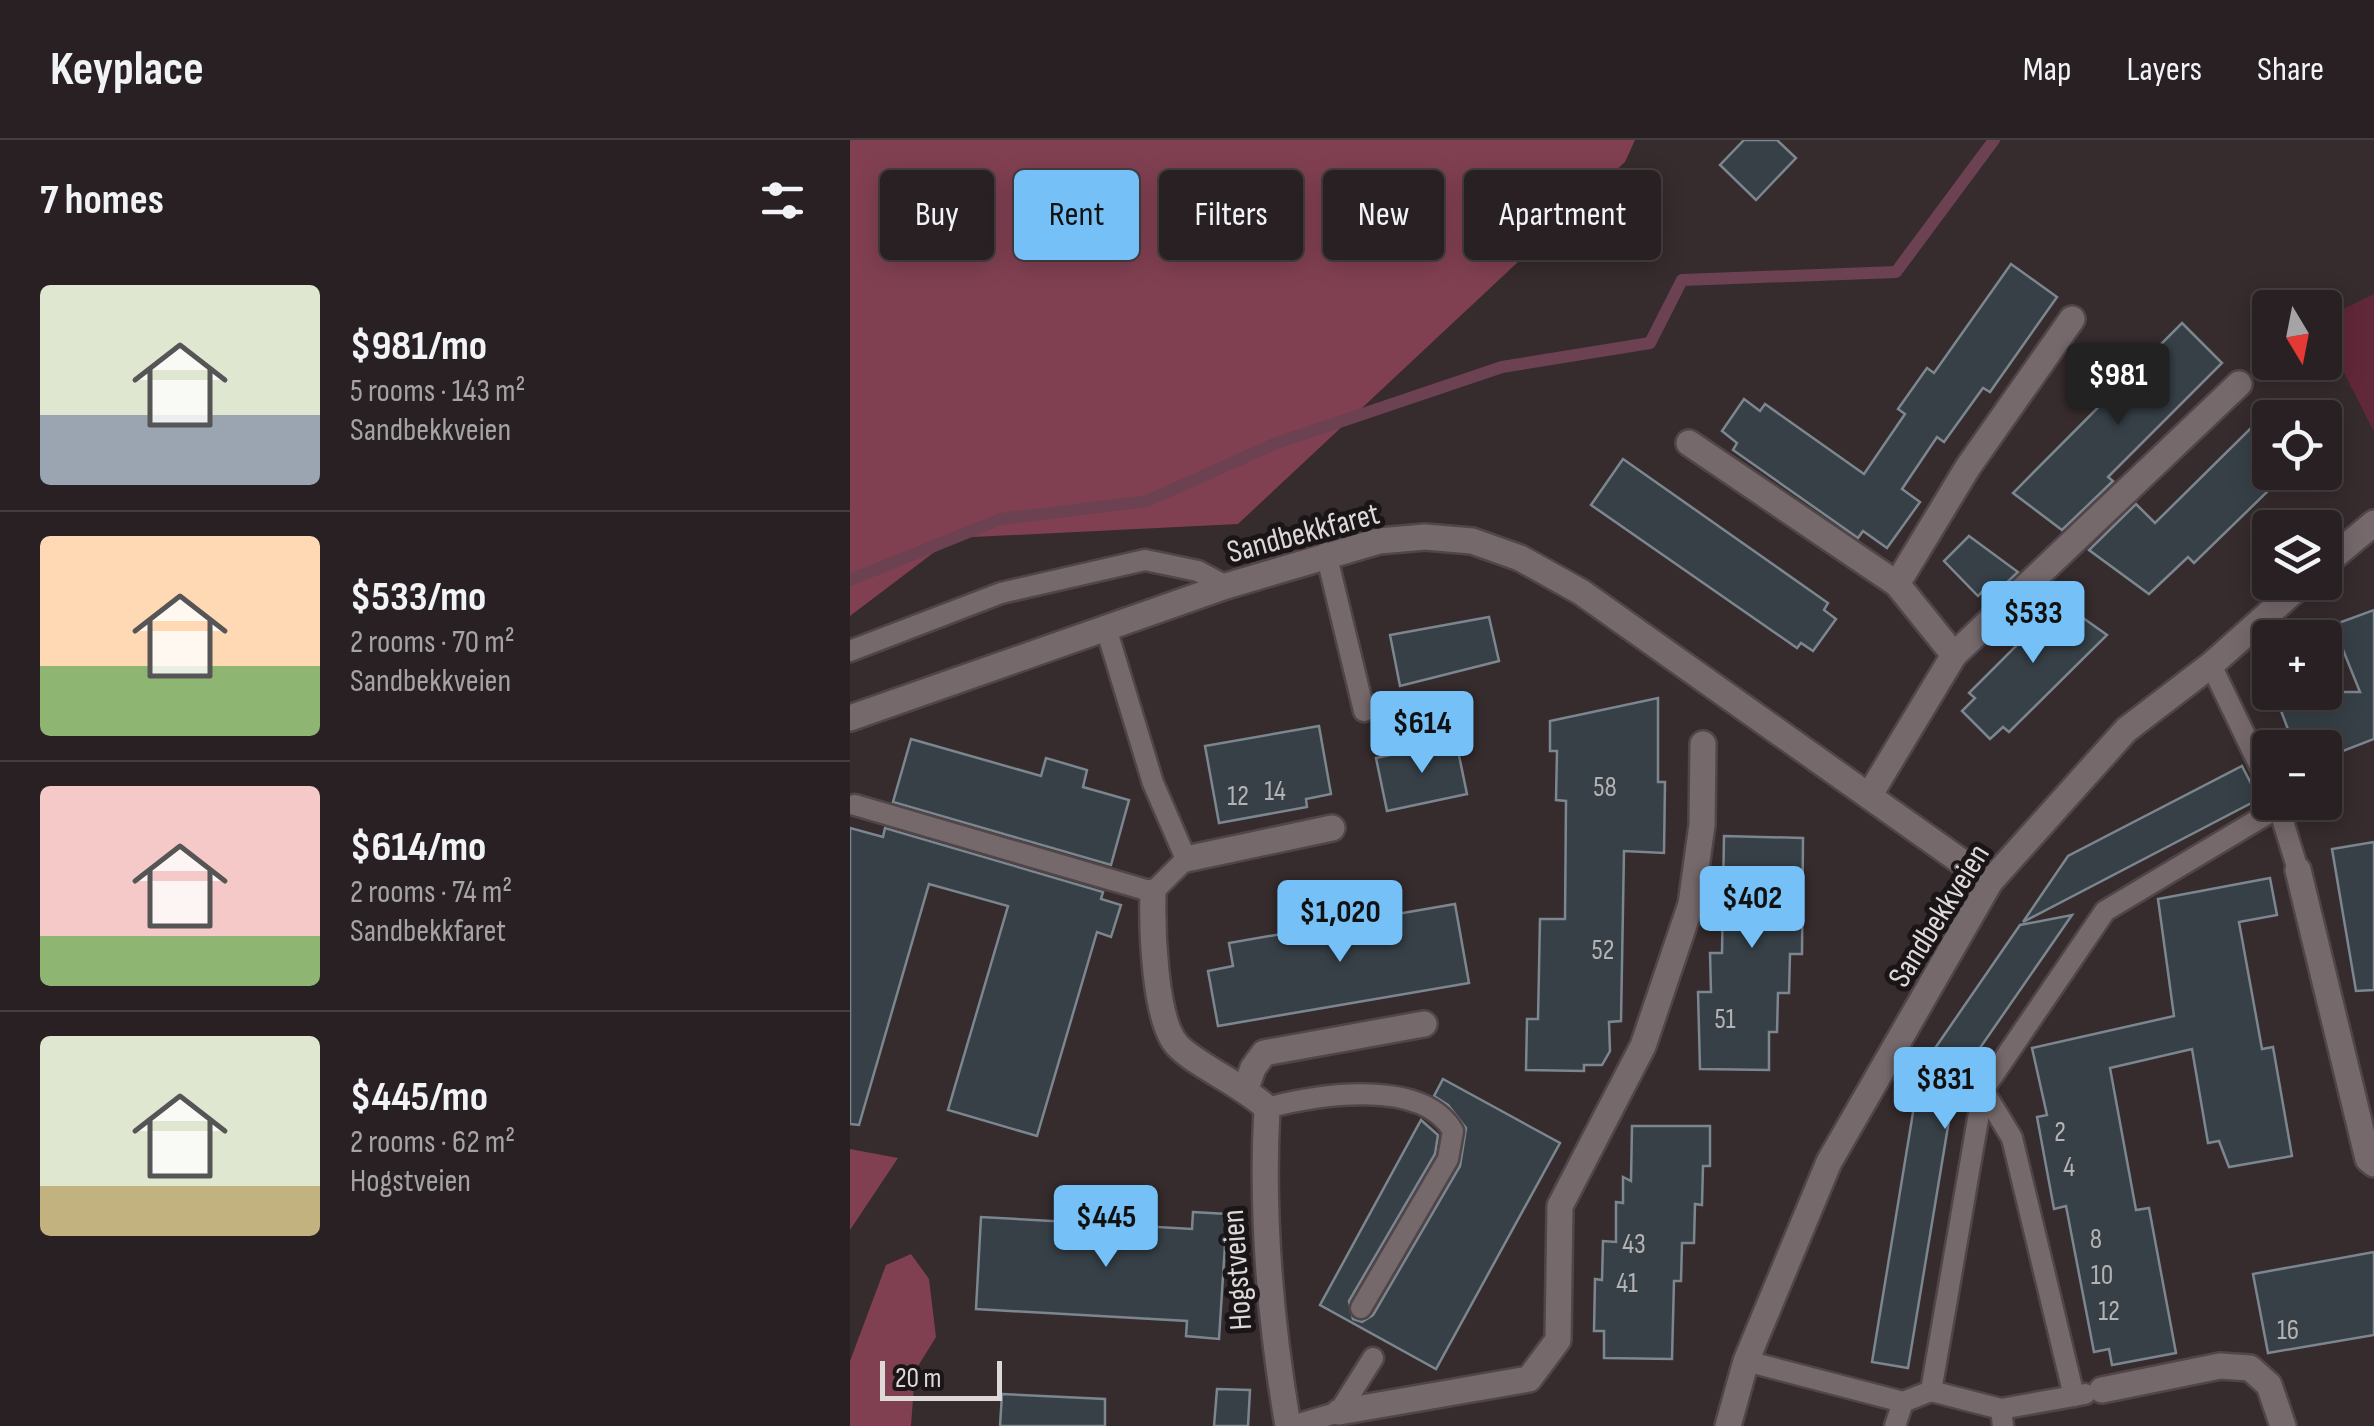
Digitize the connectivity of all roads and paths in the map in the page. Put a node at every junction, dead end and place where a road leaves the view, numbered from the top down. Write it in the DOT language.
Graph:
graph roads {
  1 [pos="2072,319"];
  2 [pos="2240,384"];
  3 [pos="1688,443"];
  4 [pos="2372,529"];
  5 [pos="2342,551"];
  6 [pos="1326,554"];
  7 [pos="1897,584"];
  8 [pos="1226,586"];
  9 [pos="2284,600"];
  10 [pos="1106,628"];
  11 [pos="850,651"];
  12 [pos="1954,655"];
  13 [pos="2211,666"];
  14 [pos="1364,711"];
  15 [pos="850,718"];
  16 [pos="1703,744"];
  17 [pos="2252,751"];
  18 [pos="1869,796"];
  19 [pos="855,805"];
  20 [pos="2252,814"];
  21 [pos="2282,820"];
  22 [pos="1332,828"];
  23 [pos="1186,860"];
  24 [pos="2298,870"];
  25 [pos="1990,882"];
  26 [pos="1153,892"];
  27 [pos="1424,1024"];
  28 [pos="1246,1088"];
  29 [pos="1983,1090"];
  30 [pos="1268,1108"];
  31 [pos="2374,1164"];
  32 [pos="1361,1308"];
  33 [pos="1373,1358"];
  34 [pos="1746,1361"];
  35 [pos="2102,1390"];
  36 [pos="1931,1391"];
  37 [pos="2074,1396"];
  38 [pos="1902,1402"];
  39 [pos="1339,1412"];
  40 [pos="2002,1418"];
  41 [pos="1290,1426"];
  42 [pos="1728,1426"];
  43 [pos="1895,1426"];
  44 [pos="2283,1426"];
  1 -- 7 [label="street"];
  2 -- 12 [label="street"];
  3 -- 7 [label="street"];
  4 -- 5 [label="street"];
  6 -- 8 [label="street, Sandbekkfaret"];
  6 -- 14 [label="lane"];
  6 -- 18 [label="street, Sandbekkfaret"];
  7 -- 12 [label="street"];
  8 -- 10 [label="street, Sandbekkfaret"];
  8 -- 11 [label="lane"];
  9 -- 13 [label="street, Sandbekkveien"];
  10 -- 15 [label="street, Sandbekkfaret"];
  10 -- 23 [label="lane"];
  12 -- 18 [label="street"];
  13 -- 17 [label="lane"];
  13 -- 25 [label="street, Sandbekkveien"];
  16 -- 39 [label="street"];
  18 -- 25 [label="street, Sandbekkfaret"];
  19 -- 26 [label="lane"];
  20 -- 29 [label="lane"];
  21 -- 24 [label="lane"];
  22 -- 23 [label="street"];
  23 -- 26 [label="lane"];
  24 -- 31 [label="street"];
  25 -- 34 [label="street, Sandbekkveien"];
  26 -- 28 [label="street"];
  27 -- 28 [label="street"];
  28 -- 30 [label="street"];
  29 -- 36 [label="lane"];
  29 -- 37 [label="lane"];
  30 -- 32 [label="lane"];
  30 -- 41 [label="street, Hogstveien"];
  33 -- 39 [label="lane"];
  34 -- 38 [label="lane"];
  34 -- 42 [label="street, Sandbekkveien"];
  35 -- 37 [label="lane"];
  35 -- 44 [label="street"];
  36 -- 38 [label="lane"];
  36 -- 40 [label="lane"];
  37 -- 40 [label="lane"];
  38 -- 43 [label="lane"];
  39 -- 41 [label="lane"];
}
